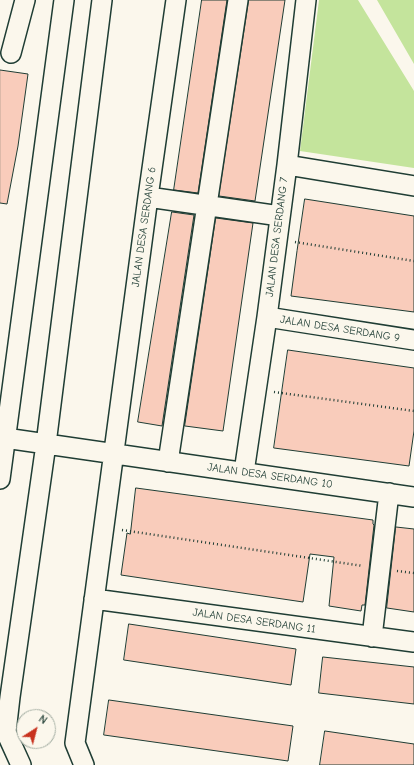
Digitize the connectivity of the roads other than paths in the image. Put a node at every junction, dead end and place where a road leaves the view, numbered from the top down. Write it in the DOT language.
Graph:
graph roads {
  1 [pos="25,0"];
  2 [pos="64,0"];
  3 [pos="102,0"];
  4 [pos="176,0"];
  5 [pos="238,0"];
  6 [pos="306,0"];
  7 [pos="12,53"];
  8 [pos="287,165"];
  9 [pos="414,186"];
  10 [pos="148,197"];
  11 [pos="207,206"];
  12 [pos="280,216"];
  13 [pos="267,318"];
  14 [pos="414,340"];
  15 [pos="5,438"];
  16 [pos="46,444"];
  17 [pos="119,455"];
  18 [pos="168,462"];
  19 [pos="244,472"];
  20 [pos="0,479"];
  21 [pos="389,493"];
  22 [pos="414,497"];
  23 [pos="94,599"];
  24 [pos="372,637"];
  25 [pos="414,642"];
  26 [pos="21,765"];
  27 [pos="84,765"];
  1 -- 7 [label="street"];
  2 -- 15 [label="street"];
  3 -- 16 [label="street"];
  4 -- 10 [label="street, JALAN DESA SERDANG 6"];
  5 -- 11 [label="street"];
  6 -- 8 [label="street, JALAN DESA SERDANG 7"];
  8 -- 9 [label="street"];
  8 -- 12 [label="street, JALAN DESA SERDANG 7"];
  10 -- 11 [label="street"];
  10 -- 17 [label="street, JALAN DESA SERDANG 6"];
  11 -- 12 [label="street"];
  11 -- 18 [label="street"];
  12 -- 13 [label="street, JALAN DESA SERDANG 7"];
  13 -- 14 [label="street, JALAN DESA SERDANG 9"];
  13 -- 19 [label="street, JALAN DESA SERDANG 7"];
  15 -- 16 [label="street, JALAN DESA SERDANG 10"];
  15 -- 20 [label="street"];
  16 -- 17 [label="street, JALAN DESA SERDANG 10"];
  16 -- 26 [label="street"];
  17 -- 18 [label="street, JALAN DESA SERDANG 10"];
  17 -- 23 [label="street, JALAN DESA SERDANG 6"];
  18 -- 19 [label="street, JALAN DESA SERDANG 10"];
  19 -- 21 [label="street, JALAN DESA SERDANG 10"];
  21 -- 22 [label="street, JALAN DESA SERDANG 10"];
  21 -- 24 [label="street"];
  23 -- 24 [label="street, JALAN DESA SERDANG 11"];
  23 -- 27 [label="street, JALAN DESA SERDANG 6"];
  24 -- 25 [label="street, JALAN DESA SERDANG 11"];
}
